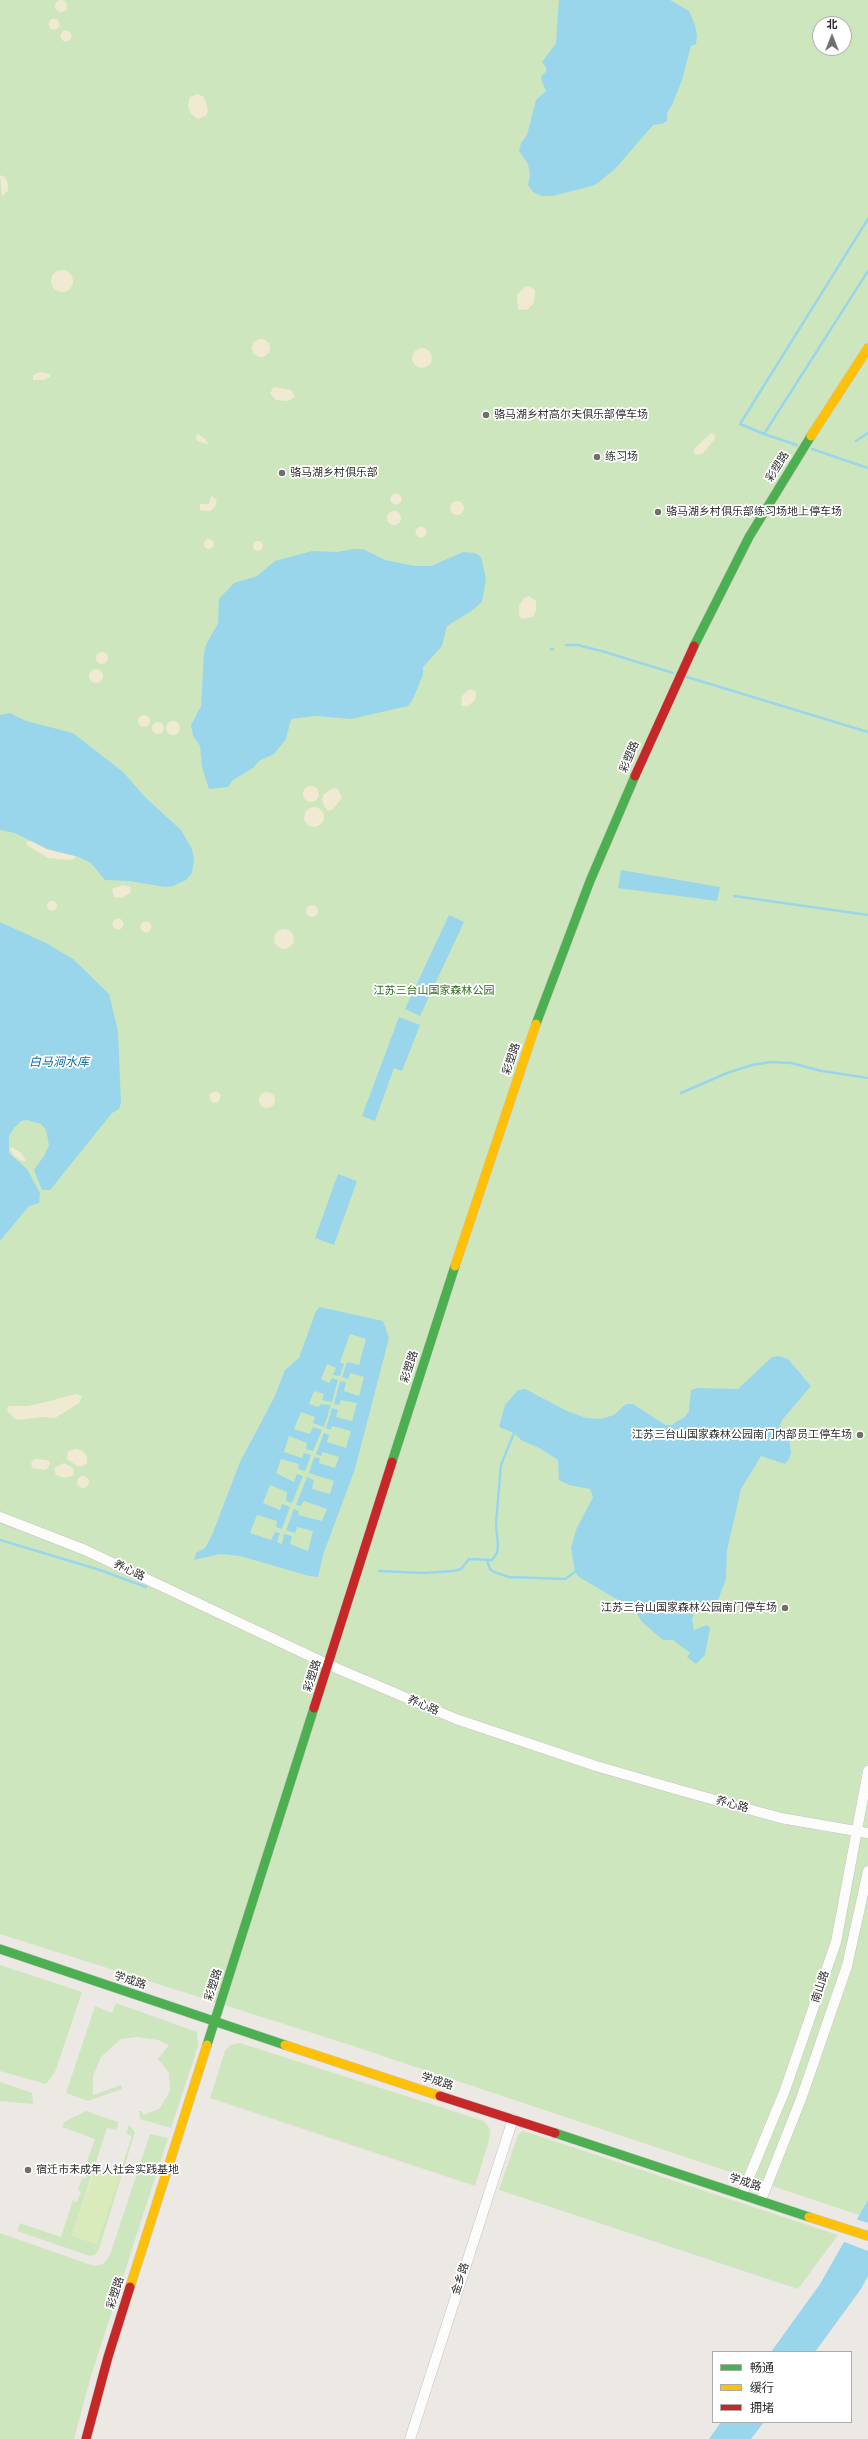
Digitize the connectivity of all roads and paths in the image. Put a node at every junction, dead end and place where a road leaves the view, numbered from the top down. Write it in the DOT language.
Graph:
graph roads {
  1 [pos="868,348"];
  2 [pos="0,1518"];
  3 [pos="329,1665"];
  4 [pos="868,1771"];
  5 [pos="857,1832"];
  6 [pos="868,1833"];
  7 [pos="868,1871"];
  8 [pos="0,1949"];
  9 [pos="215,2022"];
  10 [pos="513,2120"];
  11 [pos="742,2194"];
  12 [pos="761,2200"];
  13 [pos="868,2236"];
  14 [pos="86,2439"];
  15 [pos="410,2439"];
  1 -- 3 [label="street, 彩塑路"];
  2 -- 3 [label="street, 养心路"];
  3 -- 5 [label="street, 养心路"];
  3 -- 9 [label="street, 彩塑路"];
  4 -- 5 [label="street, 南山路"];
  5 -- 6 [label="street, 养心路"];
  5 -- 11 [label="street, 南山路"];
  7 -- 12 [label="street, 南山路"];
  8 -- 9 [label="street, 学成路"];
  9 -- 10 [label="street, 学成路"];
  9 -- 14 [label="street, 彩塑路"];
  10 -- 11 [label="street, 学成路"];
  10 -- 15 [label="street, 金乡路"];
  11 -- 12 [label="street, 学成路"];
  12 -- 13 [label="street, 学成路"];
}
